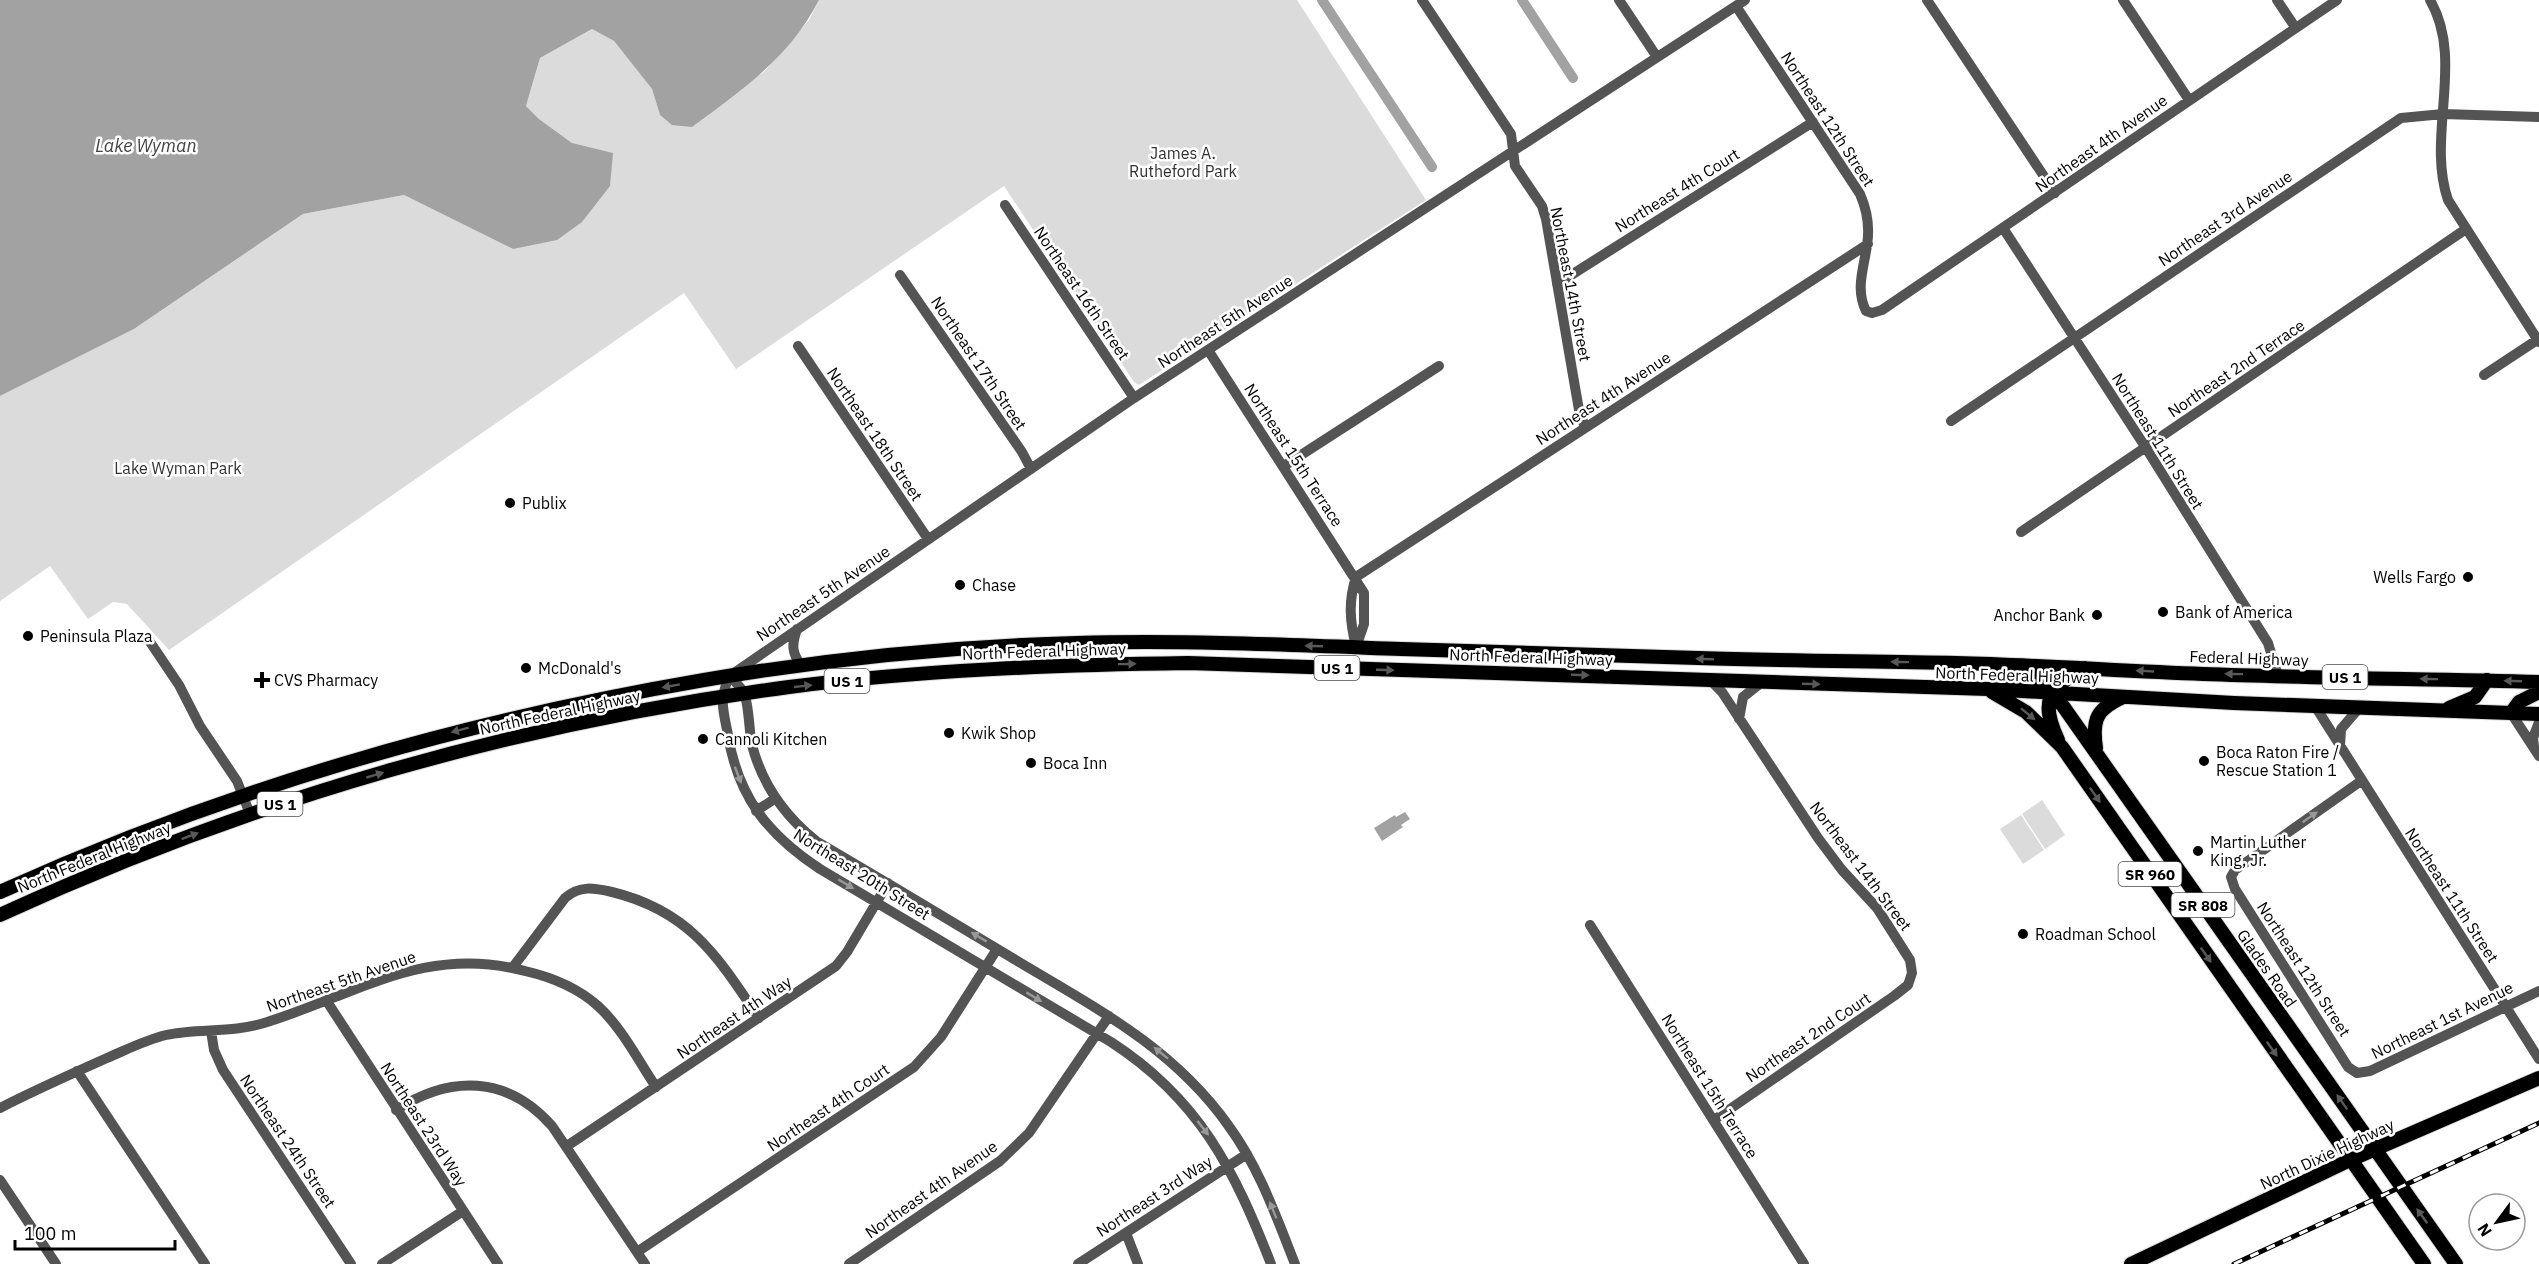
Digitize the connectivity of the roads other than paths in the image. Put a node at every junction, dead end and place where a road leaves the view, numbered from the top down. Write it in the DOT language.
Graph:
graph roads {
  1 [pos="1422,0"];
  2 [pos="1618,0"];
  3 [pos="1927,0"];
  4 [pos="2123,0"];
  5 [pos="2277,0"];
  6 [pos="2337,0"];
  7 [pos="2430,0"];
  8 [pos="1740,3"];
  9 [pos="2295,27"];
  10 [pos="1657,57"];
  11 [pos="2189,100"];
  12 [pos="2443,114"];
  13 [pos="2539,117"];
  14 [pos="1813,122"];
  15 [pos="1513,151"];
  16 [pos="2055,193"];
  17 [pos="1005,206"];
  18 [pos="2003,228"];
  19 [pos="2466,229"];
  20 [pos="1868,243"];
  21 [pos="900,275"];
  22 [pos="1557,284"];
  23 [pos="1882,310"];
  24 [pos="2074,338"];
  25 [pos="2538,341"];
  26 [pos="798,346"];
  27 [pos="1208,350"];
  28 [pos="1439,366"];
  29 [pos="2484,375"];
  30 [pos="1134,398"];
  31 [pos="1951,421"];
  32 [pos="1585,427"];
  33 [pos="2146,448"];
  34 [pos="1284,466"];
  35 [pos="1031,469"];
  36 [pos="2022,532"];
  37 [pos="928,539"];
  38 [pos="1356,577"];
  39 [pos="797,629"];
  40 [pos="148,639"];
  41 [pos="1188,642"];
  42 [pos="1072,643"];
  43 [pos="1356,647"];
  44 [pos="1393,649"];
  45 [pos="949,650"];
  46 [pos="1762,660"];
  47 [pos="1188,663"];
  48 [pos="1958,663"];
  49 [pos="801,665"];
  50 [pos="1041,666"];
  51 [pos="2025,666"];
  52 [pos="1321,668"];
  53 [pos="2085,668"];
  54 [pos="1358,669"];
  55 [pos="950,671"];
  56 [pos="729,676"];
  57 [pos="2278,676"];
  58 [pos="1710,680"];
  59 [pos="1741,681"];
  60 [pos="2487,681"];
  61 [pos="1762,682"];
  62 [pos="2539,682"];
  63 [pos="1988,689"];
  64 [pos="2004,690"];
  65 [pos="2052,692"];
  66 [pos="2539,692"];
  67 [pos="745,694"];
  68 [pos="721,697"];
  69 [pos="2124,697"];
  70 [pos="2315,706"];
  71 [pos="2360,707"];
  72 [pos="2444,710"];
  73 [pos="2511,713"];
  74 [pos="2539,714"];
  75 [pos="1739,719"];
  76 [pos="2539,722"];
  77 [pos="2340,746"];
  78 [pos="2061,747"];
  79 [pos="2097,751"];
  80 [pos="2536,752"];
  81 [pos="305,774"];
  82 [pos="2361,781"];
  83 [pos="244,794"];
  84 [pos="776,798"];
  85 [pos="292,801"];
  86 [pos="756,811"];
  87 [pos="250,814"];
  88 [pos="888,883"];
  89 [pos="0,892"];
  90 [pos="876,902"];
  91 [pos="0,915"];
  92 [pos="1590,925"];
  93 [pos="997,949"];
  94 [pos="513,967"];
  95 [pos="986,968"];
  96 [pos="1912,973"];
  97 [pos="2539,991"];
  98 [pos="326,1000"];
  99 [pos="2505,1006"];
  100 [pos="1109,1016"];
  101 [pos="759,1018"];
  102 [pos="211,1031"];
  103 [pos="1096,1034"];
  104 [pos="2539,1059"];
  105 [pos="77,1071"];
  106 [pos="2357,1073"];
  107 [pos="2539,1078"];
  108 [pos="656,1087"];
  109 [pos="0,1108"];
  110 [pos="396,1110"];
  111 [pos="1714,1120"];
  112 [pos="567,1146"];
  113 [pos="2376,1150"];
  114 [pos="1247,1154"];
  115 [pos="2350,1160"];
  116 [pos="1228,1165"];
  117 [pos="0,1180"];
  118 [pos="463,1211"];
  119 [pos="1126,1233"];
  120 [pos="637,1252"];
  121 [pos="56,1264"];
  122 [pos="205,1264"];
  123 [pos="351,1264"];
  124 [pos="382,1264"];
  125 [pos="498,1264"];
  126 [pos="645,1264"];
  127 [pos="849,1264"];
  128 [pos="1078,1264"];
  129 [pos="1138,1264"];
  130 [pos="1271,1264"];
  131 [pos="1295,1264"];
  132 [pos="1804,1264"];
  133 [pos="2131,1264"];
  134 [pos="2424,1264"];
  135 [pos="2456,1264"];
  1 -- 15 [label="street, Northeast 14th Street"];
  2 -- 10 [label="street"];
  3 -- 16 [label="street"];
  4 -- 11 [label="street"];
  5 -- 9 [label="street"];
  6 -- 9 [label="street, Northeast 4th Avenue"];
  7 -- 12 [label="street"];
  8 -- 10 [label="street, Northeast 5th Avenue"];
  8 -- 14 [label="street, Northeast 12th Street"];
  9 -- 11 [label="street, Northeast 4th Avenue"];
  10 -- 15 [label="street, Northeast 5th Avenue"];
  11 -- 16 [label="street, Northeast 4th Avenue"];
  12 -- 13 [label="street, Northeast 3rd Avenue"];
  12 -- 19 [label="street"];
  12 -- 24 [label="street, Northeast 3rd Avenue"];
  14 -- 20 [label="street, Northeast 12th Street"];
  14 -- 22 [label="street, Northeast 4th Court"];
  15 -- 22 [label="street, Northeast 14th Street"];
  15 -- 27 [label="street, Northeast 5th Avenue"];
  16 -- 18 [label="street, Northeast 4th Avenue"];
  17 -- 30 [label="street, Northeast 16th Street"];
  18 -- 23 [label="street, Northeast 4th Avenue"];
  18 -- 24 [label="street, Northeast 11th Street"];
  19 -- 25 [label="street"];
  19 -- 33 [label="street, Northeast 2nd Terrace"];
  20 -- 23 [label="street, Northeast 12th Street"];
  20 -- 32 [label="street, Northeast 4th Avenue"];
  21 -- 35 [label="street, Northeast 17th Street"];
  22 -- 32 [label="street, Northeast 14th Street"];
  24 -- 31 [label="street, Northeast 3rd Avenue"];
  24 -- 33 [label="street, Northeast 11th Street"];
  25 -- 29 [label="street"];
  26 -- 37 [label="street, Northeast 18th Street"];
  27 -- 30 [label="street, Northeast 5th Avenue"];
  27 -- 34 [label="street, Northeast 15th Terrace"];
  28 -- 34 [label="street"];
  30 -- 35 [label="street, Northeast 5th Avenue"];
  32 -- 38 [label="street, Northeast 4th Avenue"];
  33 -- 36 [label="street, Northeast 2nd Terrace"];
  33 -- 57 [label="street, Northeast 11th Street"];
  34 -- 38 [label="street, Northeast 15th Terrace"];
  35 -- 37 [label="street, Northeast 5th Avenue"];
  37 -- 39 [label="street, Northeast 5th Avenue"];
  38 -- 43 [label="street, Northeast 15th Terrace"];
  39 -- 49 [label="street"];
  39 -- 56 [label="street, Northeast 5th Avenue"];
  40 -- 83 [label="street"];
  41 -- 42 [label="main road, North Federal Highway / US 1"];
  43 -- 41 [label="main road, North Federal Highway / US 1, one-way"];
  41 -- 47 [label="street"];
  42 -- 45 [label="main road, North Federal Highway / US 1"];
  42 -- 50 [label="main road"];
  43 -- 44 [label="main road, North Federal Highway / US 1"];
  43 -- 52 [label="main road"];
  46 -- 44 [label="main road, North Federal Highway / US 1, one-way"];
  44 -- 54 [label="main road"];
  45 -- 49 [label="main road, North Federal Highway / US 1"];
  45 -- 55 [label="main road"];
  48 -- 46 [label="main road, North Federal Highway / US 1, one-way"];
  46 -- 59 [label="main road"];
  50 -- 47 [label="main road, North Federal Highway / US 1, one-way"];
  47 -- 52 [label="main road, North Federal Highway / US 1"];
  48 -- 51 [label="main road, Federal Highway / US 1"];
  49 -- 56 [label="main road, North Federal Highway / US 1"];
  50 -- 55 [label="main road, North Federal Highway / US 1"];
  51 -- 53 [label="main road, Federal Highway / US 1"];
  51 -- 64 [label="main road"];
  51 -- 65 [label="main road, Glades Road / SR 808"];
  52 -- 54 [label="main road, North Federal Highway / US 1"];
  57 -- 53 [label="main road, Federal Highway / US 1, one-way"];
  53 -- 65 [label="main road"];
  54 -- 58 [label="main road, North Federal Highway / US 1, one-way"];
  67 -- 55 [label="main road, North Federal Highway / US 1, one-way"];
  56 -- 67 [label="street"];
  56 -- 68 [label="street"];
  56 -- 81 [label="main road, North Federal Highway / US 1, one-way"];
  60 -- 57 [label="main road, Federal Highway / US 1, one-way"];
  58 -- 59 [label="main road, North Federal Highway / US 1"];
  58 -- 75 [label="street, Northeast 14th Street"];
  59 -- 61 [label="main road, North Federal Highway / US 1"];
  62 -- 60 [label="main road, Federal Highway / US 1, one-way"];
  60 -- 72 [label="main road"];
  61 -- 63 [label="main road, North Federal Highway / US 1, one-way"];
  61 -- 75 [label="street"];
  63 -- 64 [label="main road, North Federal Highway / US 1"];
  63 -- 78 [label="main road, SR 960, one-way"];
  64 -- 65 [label="main road, North Federal Highway / US 1"];
  65 -- 69 [label="main road, North Federal Highway / US 1"];
  65 -- 78 [label="main road"];
  65 -- 79 [label="main road, Glades Road / SR 808"];
  66 -- 73 [label="main road"];
  67 -- 68 [label="main road, North Federal Highway / US 1"];
  67 -- 84 [label="street, Northeast 20th Street"];
  85 -- 68 [label="main road, North Federal Highway / US 1, one-way"];
  68 -- 86 [label="street, Northeast 20th Street, one-way"];
  69 -- 70 [label="main road, US 1"];
  69 -- 79 [label="main road"];
  70 -- 71 [label="main road, US 1"];
  70 -- 77 [label="street, Northeast 11th Street"];
  71 -- 72 [label="main road, US 1"];
  71 -- 77 [label="street"];
  72 -- 73 [label="main road, US 1"];
  73 -- 74 [label="main road, US 1"];
  73 -- 80 [label="street"];
  75 -- 96 [label="street, Northeast 14th Street"];
  76 -- 80 [label="street"];
  77 -- 82 [label="street, Northeast 11th Street"];
  78 -- 115 [label="main road, SR 960, one-way"];
  113 -- 79 [label="main road, Glades Road / SR 808, one-way"];
  81 -- 83 [label="main road, North Federal Highway / US 1"];
  81 -- 85 [label="main road"];
  82 -- 99 [label="street, Northeast 11th Street"];
  106 -- 82 [label="street, Northeast 12th Street, one-way"];
  83 -- 87 [label="street"];
  83 -- 89 [label="main road, North Federal Highway / US 1"];
  84 -- 86 [label="street"];
  84 -- 88 [label="street, Northeast 20th Street"];
  85 -- 87 [label="main road, North Federal Highway / US 1"];
  86 -- 90 [label="street, Northeast 20th Street, one-way"];
  91 -- 87 [label="main road, North Federal Highway / US 1, one-way"];
  88 -- 90 [label="street, Northeast 4th Way"];
  93 -- 88 [label="street, Northeast 20th Street, one-way"];
  90 -- 95 [label="street, Northeast 20th Street"];
  90 -- 101 [label="street, Northeast 4th Way"];
  92 -- 111 [label="street, Northeast 15th Terrace"];
  93 -- 95 [label="street, Northeast 4th Court"];
  93 -- 100 [label="street, Northeast 20th Street"];
  94 -- 98 [label="street, Northeast 5th Avenue"];
  94 -- 101 [label="street"];
  94 -- 108 [label="street, Northeast 5th Avenue"];
  95 -- 103 [label="street, Northeast 20th Street, one-way"];
  95 -- 120 [label="street, Northeast 4th Court"];
  96 -- 111 [label="street, Northeast 2nd Court"];
  97 -- 99 [label="street, Northeast 1st Avenue"];
  98 -- 102 [label="street, Northeast 5th Avenue"];
  98 -- 110 [label="street, Northeast 23rd Way"];
  99 -- 104 [label="street, Northeast 11th Street"];
  99 -- 106 [label="street, Northeast 1st Avenue"];
  100 -- 103 [label="street, Northeast 4th Avenue"];
  114 -- 100 [label="street, Northeast 20th Street, one-way"];
  101 -- 108 [label="street, Northeast 4th Way"];
  102 -- 105 [label="street, Northeast 5th Avenue"];
  102 -- 123 [label="street, Northeast 24th Street"];
  103 -- 116 [label="street, Northeast 20th Street, one-way"];
  103 -- 127 [label="street, Northeast 4th Avenue"];
  105 -- 109 [label="street, Northeast 5th Avenue"];
  105 -- 122 [label="street"];
  107 -- 113 [label="main road, North Dixie Highway"];
  108 -- 112 [label="street, Northeast 4th Way"];
  110 -- 112 [label="street"];
  110 -- 118 [label="street, Northeast 23rd Way"];
  111 -- 132 [label="street, Northeast 15th Terrace"];
  112 -- 120 [label="street"];
  113 -- 115 [label="main road, North Dixie Highway"];
  135 -- 113 [label="main road, Glades Road / SR 808, one-way"];
  114 -- 116 [label="street, Northeast 3rd Way"];
  131 -- 114 [label="street, Northeast 20th Street, one-way"];
  115 -- 133 [label="main road, North Dixie Highway"];
  115 -- 134 [label="main road"];
  116 -- 119 [label="street, Northeast 3rd Way"];
  116 -- 130 [label="street, Northeast 20th Street"];
  117 -- 121 [label="street"];
  118 -- 124 [label="street"];
  118 -- 125 [label="street, Northeast 23rd Way"];
  119 -- 128 [label="street, Northeast 3rd Way"];
  119 -- 129 [label="street"];
  120 -- 126 [label="street"];
}
